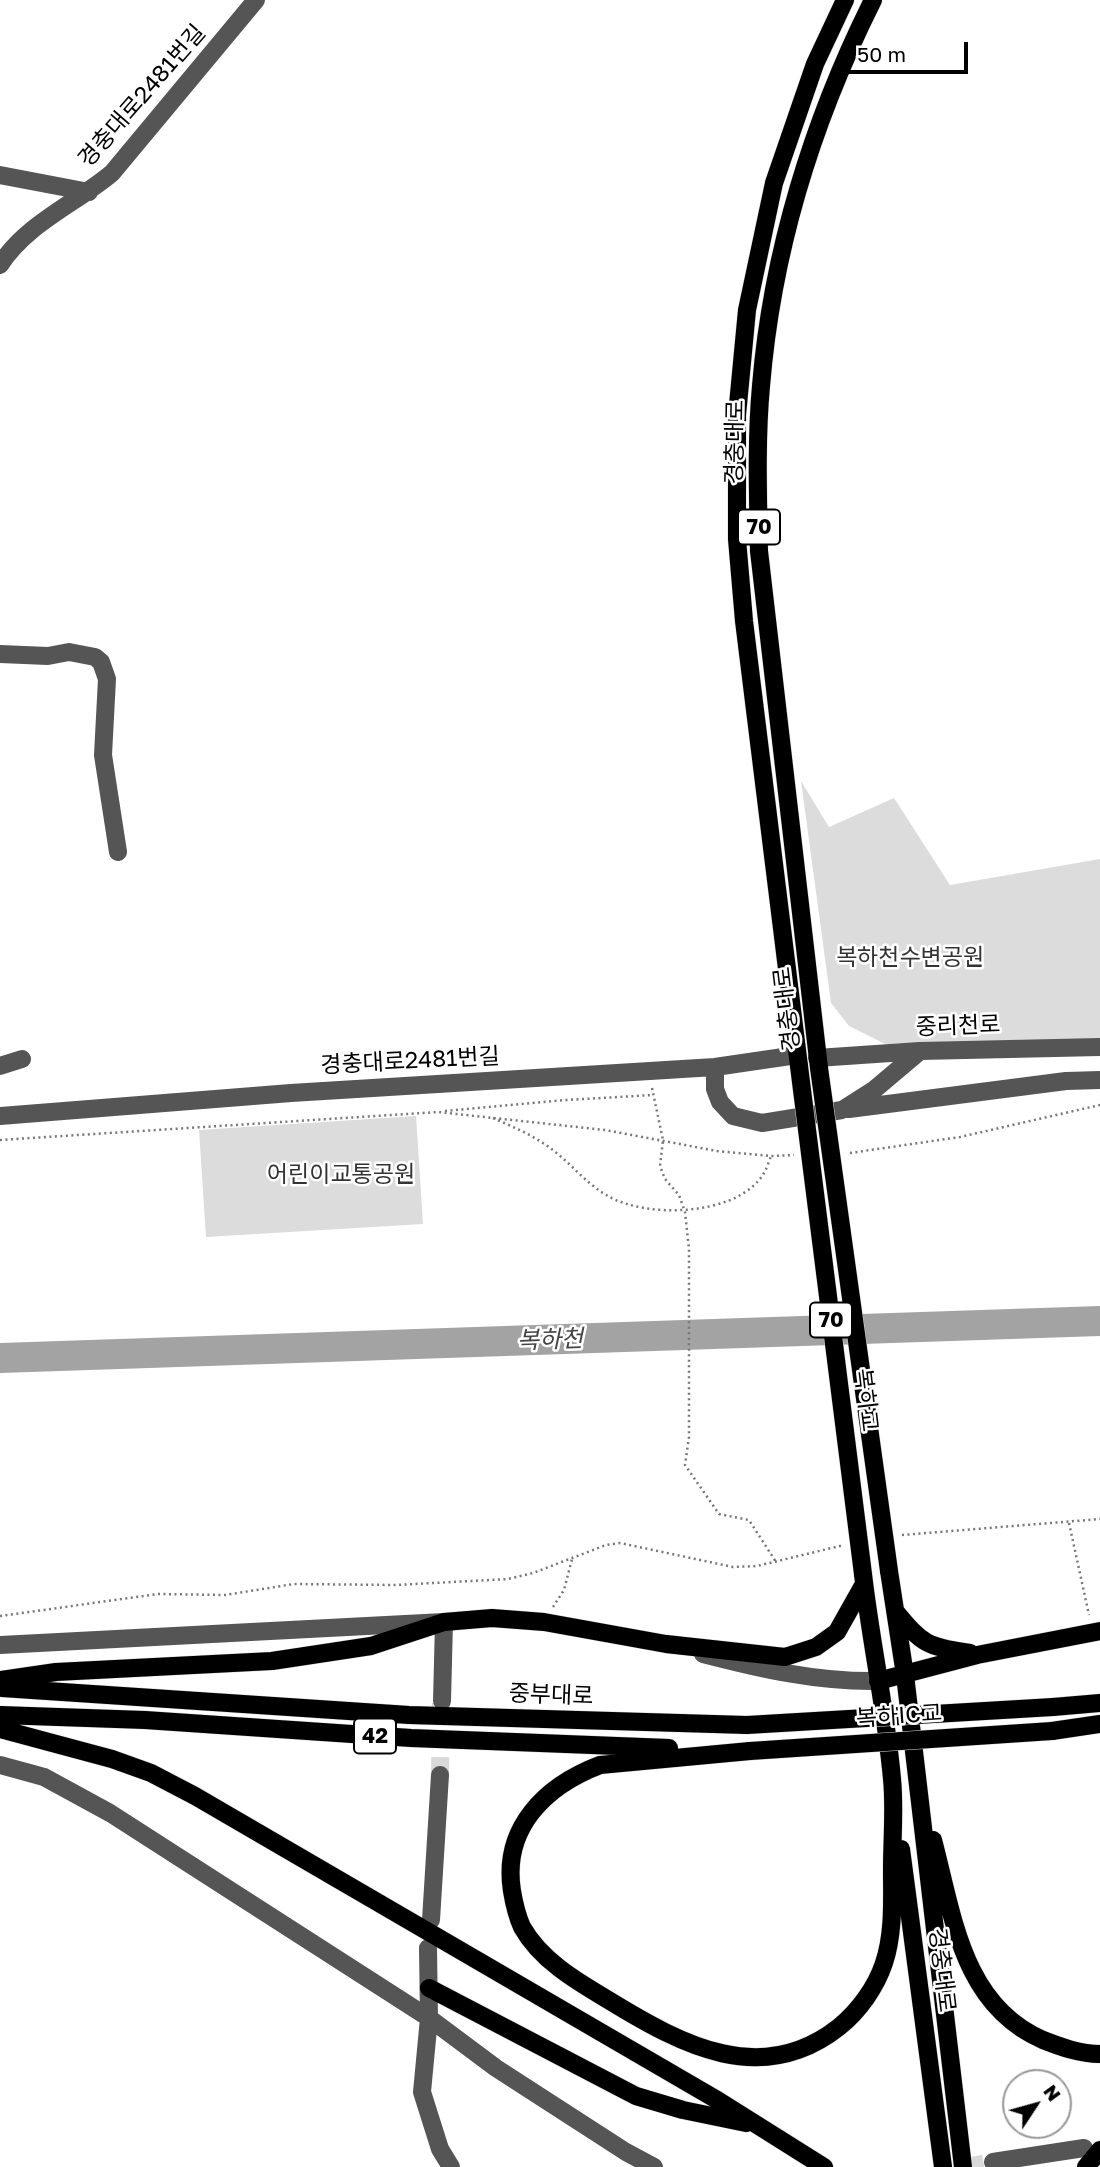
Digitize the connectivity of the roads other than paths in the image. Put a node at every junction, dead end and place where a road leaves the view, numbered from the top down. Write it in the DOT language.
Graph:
graph roads {
  1 [pos="256,0"];
  2 [pos="845,0"];
  3 [pos="873,0"];
  4 [pos="0,175"];
  5 [pos="89,192"];
  6 [pos="0,265"];
  7 [pos="0,654"];
  8 [pos="118,852"];
  9 [pos="1100,1047"];
  10 [pos="920,1051"];
  11 [pos="22,1059"];
  12 [pos="798,1060"];
  13 [pos="818,1063"];
  14 [pos="0,1066"];
  15 [pos="715,1067"];
  16 [pos="1100,1080"];
  17 [pos="0,1108"];
  18 [pos="842,1110"];
  19 [pos="27,1113"];
  20 [pos="0,1116"];
  21 [pos="863,1579"];
  22 [pos="895,1610"];
  23 [pos="444,1622"];
  24 [pos="1096,1631"];
  25 [pos="666,1644"];
  26 [pos="0,1645"];
  27 [pos="977,1654"];
  28 [pos="905,1675"];
  29 [pos="0,1680"];
  30 [pos="878,1681"];
  31 [pos="0,1687"];
  32 [pos="442,1700"];
  33 [pos="1100,1703"];
  34 [pos="0,1715"];
  35 [pos="1100,1724"];
  36 [pos="0,1729"];
  37 [pos="750,1751"];
  38 [pos="0,1765"];
  39 [pos="440,1775"];
  40 [pos="917,1776"];
  41 [pos="892,1780"];
  42 [pos="430,1920"];
  43 [pos="428,1948"];
  44 [pos="429,1988"];
  45 [pos="429,2018"];
  46 [pos="1100,2054"];
  47 [pos="759,2126"];
  48 [pos="1092,2149"];
  49 [pos="993,2162"];
  50 [pos="451,2167"];
  51 [pos="654,2167"];
  52 [pos="824,2167"];
  53 [pos="943,2167"];
  54 [pos="963,2167"];
  55 [pos="1086,2167"];
  1 -- 5 [label="street, 경충대로2481번길"];
  2 -- 12 [label="main road, 경충대로 / 70"];
  3 -- 13 [label="main road, 경충대로 / 70"];
  4 -- 5 [label="street, 경충대로2481번길"];
  5 -- 6 [label="street, 경충대로2481번길"];
  7 -- 8 [label="street"];
  9 -- 10 [label="street, 중리천로"];
  10 -- 13 [label="street, 중리천로"];
  10 -- 18 [label="street"];
  11 -- 14 [label="street"];
  12 -- 15 [label="street, 경충대로2481번길"];
  12 -- 21 [label="main road, 복하교 / 70, bridge"];
  13 -- 22 [label="main road, 복하교 / 70, bridge"];
  15 -- 18 [label="street"];
  15 -- 19 [label="street, 경충대로2481번길"];
  16 -- 18 [label="street"];
  17 -- 19 [label="street, 경충대로2481번길"];
  19 -- 20 [label="street, 경충대로2481번길"];
  21 -- 25 [label="main road"];
  21 -- 30 [label="main road, 복하교"];
  22 -- 27 [label="main road"];
  22 -- 28 [label="main road, 복하교"];
  23 -- 25 [label="main road"];
  23 -- 26 [label="street"];
  23 -- 29 [label="main road"];
  23 -- 32 [label="street"];
  24 -- 27 [label="main road"];
  25 -- 30 [label="street"];
  27 -- 28 [label="main road"];
  28 -- 30 [label="main road"];
  28 -- 40 [label="main road, 복하교"];
  30 -- 41 [label="main road, 복하교"];
  31 -- 33 [label="main road, 중부대로 / 42, bridge"];
  34 -- 37 [label="main road, 42"];
  35 -- 37 [label="main road, 복하IC교 / 42, bridge"];
  36 -- 47 [label="main road"];
  37 -- 41 [label="main road"];
  38 -- 45 [label="street"];
  39 -- 42 [label="street"];
  40 -- 46 [label="main road"];
  40 -- 54 [label="main road"];
  41 -- 53 [label="main road, 경충대로"];
  43 -- 44 [label="street"];
  44 -- 45 [label="street"];
  44 -- 47 [label="main road"];
  45 -- 50 [label="street"];
  45 -- 51 [label="street"];
  47 -- 52 [label="main road"];
  48 -- 49 [label="street"];
  48 -- 55 [label="main road"];
}
